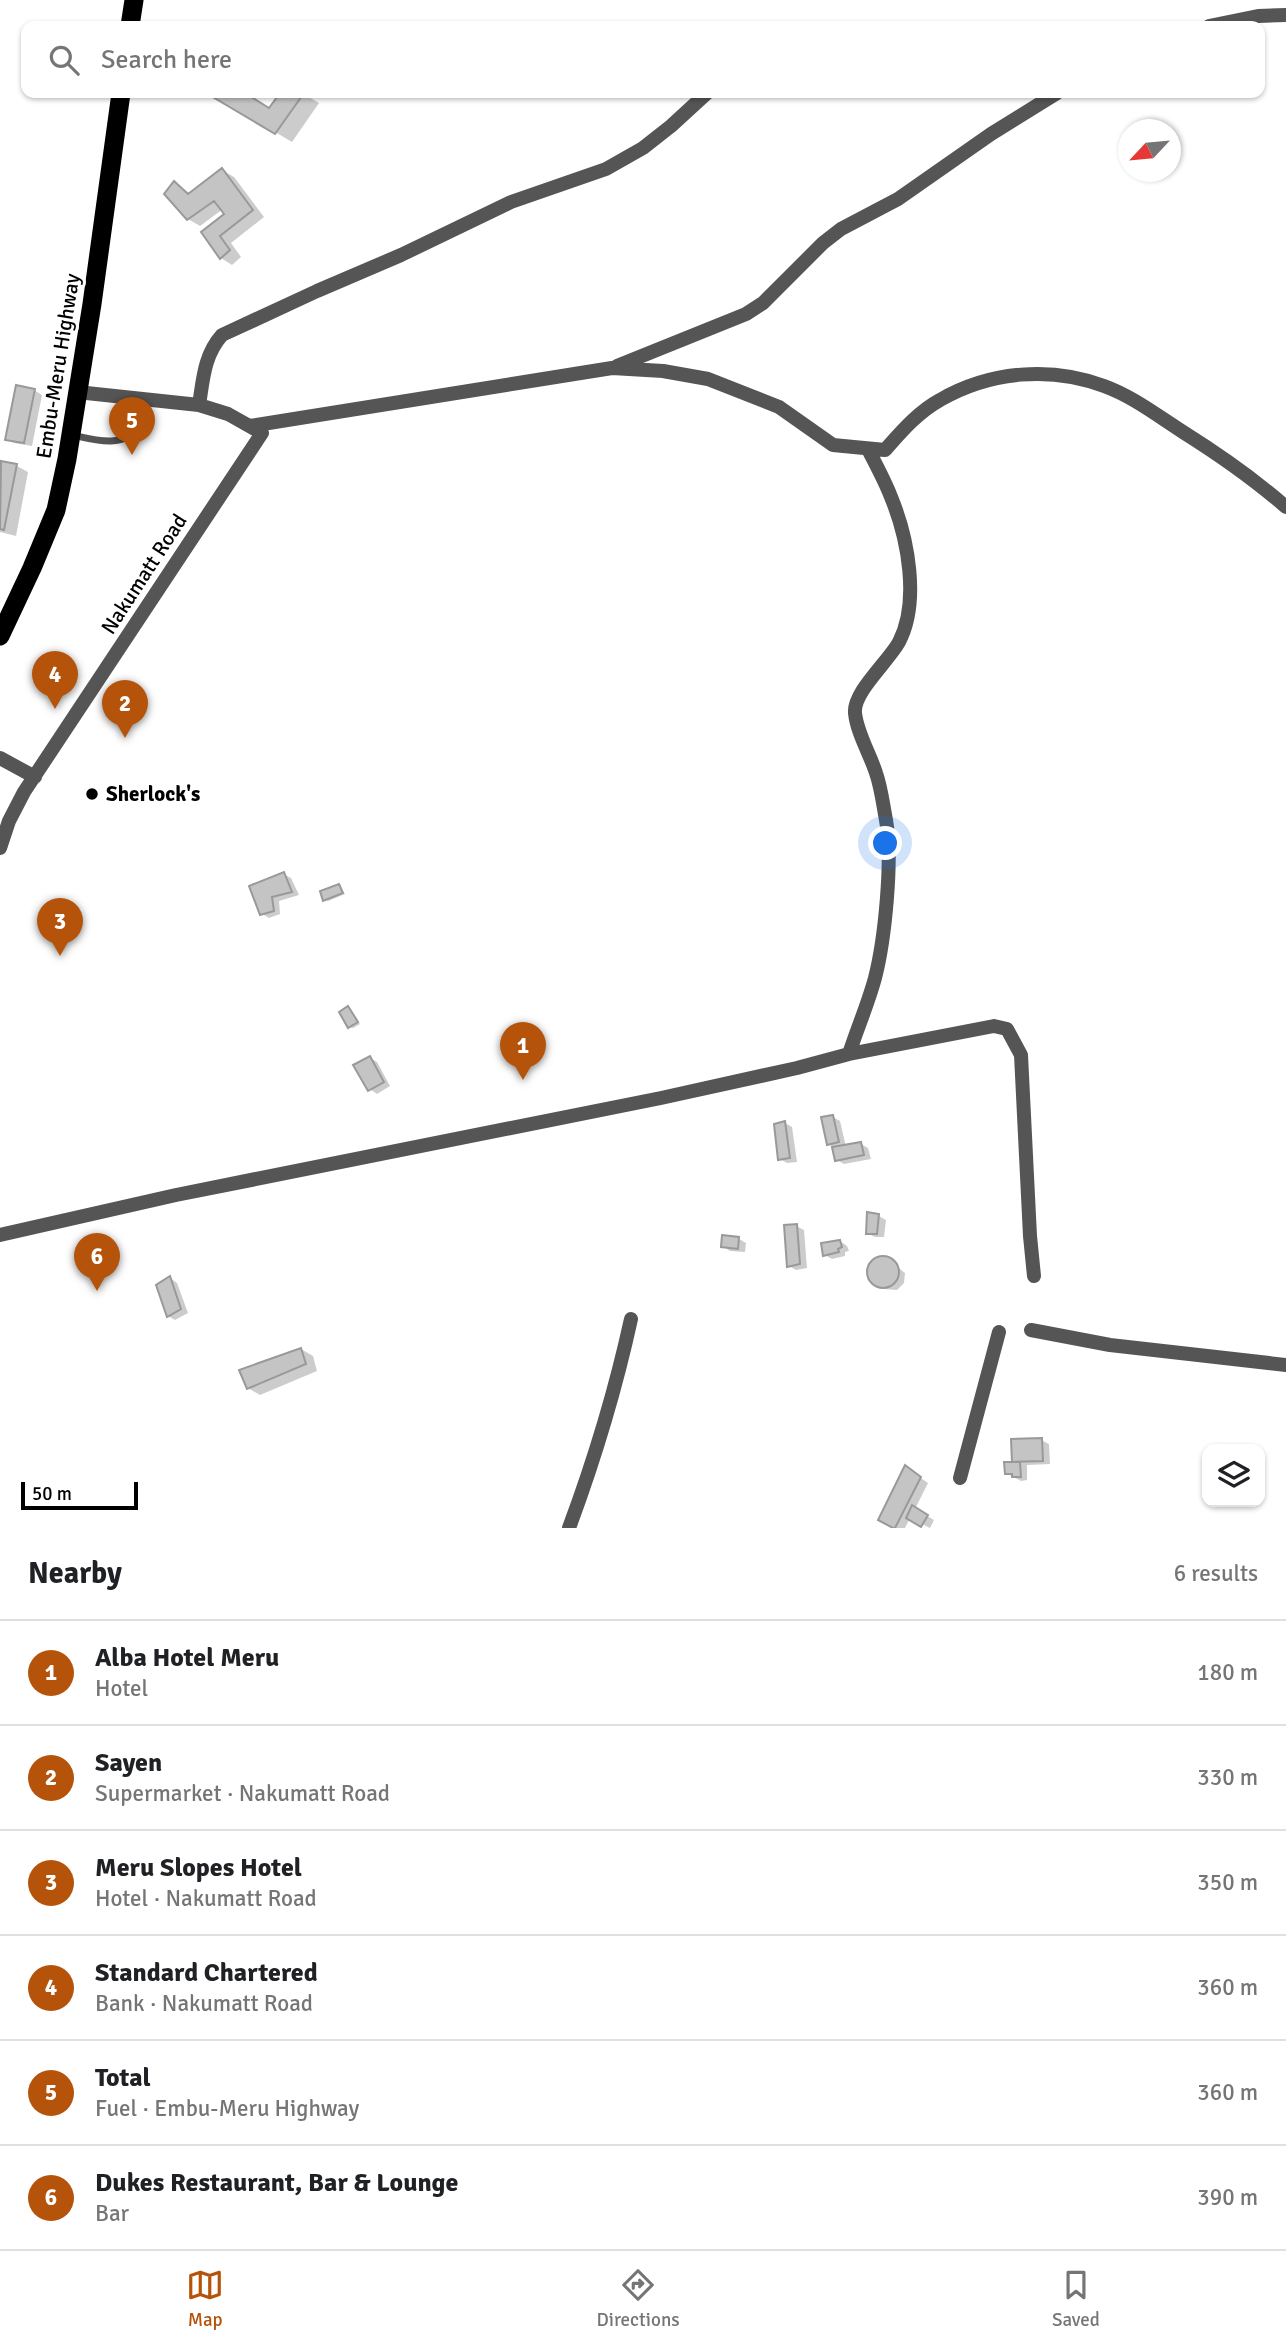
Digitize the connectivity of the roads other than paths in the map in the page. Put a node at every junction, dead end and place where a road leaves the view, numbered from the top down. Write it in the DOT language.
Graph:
graph roads {
  1 [pos="134,0"];
  2 [pos="1286,15"];
  3 [pos="131,21"];
  4 [pos="1234,21"];
  5 [pos="120,98"];
  6 [pos="702,98"];
  7 [pos="1049,98"];
  8 [pos="612,368"];
  9 [pos="77,392"];
  10 [pos="145,399"];
  11 [pos="199,405"];
  12 [pos="256,429"];
  13 [pos="71,435"];
  14 [pos="868,449"];
  15 [pos="1286,507"];
  16 [pos="0,636"];
  17 [pos="0,758"];
  18 [pos="35,777"];
  19 [pos="0,848"];
  20 [pos="849,1054"];
  21 [pos="0,1236"];
  22 [pos="1034,1276"];
  23 [pos="631,1319"];
  24 [pos="1031,1330"];
  25 [pos="999,1332"];
  26 [pos="1286,1365"];
  27 [pos="960,1478"];
  28 [pos="569,1528"];
  1 -- 3 [label="highway"];
  2 -- 4 [label="street"];
  5 -- 9 [label="highway, Embu-Meru Highway"];
  6 -- 11 [label="street"];
  7 -- 8 [label="street"];
  8 -- 12 [label="street"];
  8 -- 14 [label="street"];
  9 -- 10 [label="street"];
  9 -- 13 [label="highway, Embu-Meru Highway"];
  10 -- 11 [label="street"];
  10 -- 13 [label="lane"];
  11 -- 12 [label="street"];
  12 -- 18 [label="street, Nakumatt Road"];
  13 -- 16 [label="highway, Embu-Meru Highway"];
  14 -- 15 [label="street"];
  14 -- 20 [label="street"];
  17 -- 18 [label="street"];
  18 -- 19 [label="street, Nakumatt Road"];
  20 -- 21 [label="street"];
  20 -- 22 [label="street"];
  23 -- 28 [label="street"];
  24 -- 26 [label="street"];
  25 -- 27 [label="street"];
}
